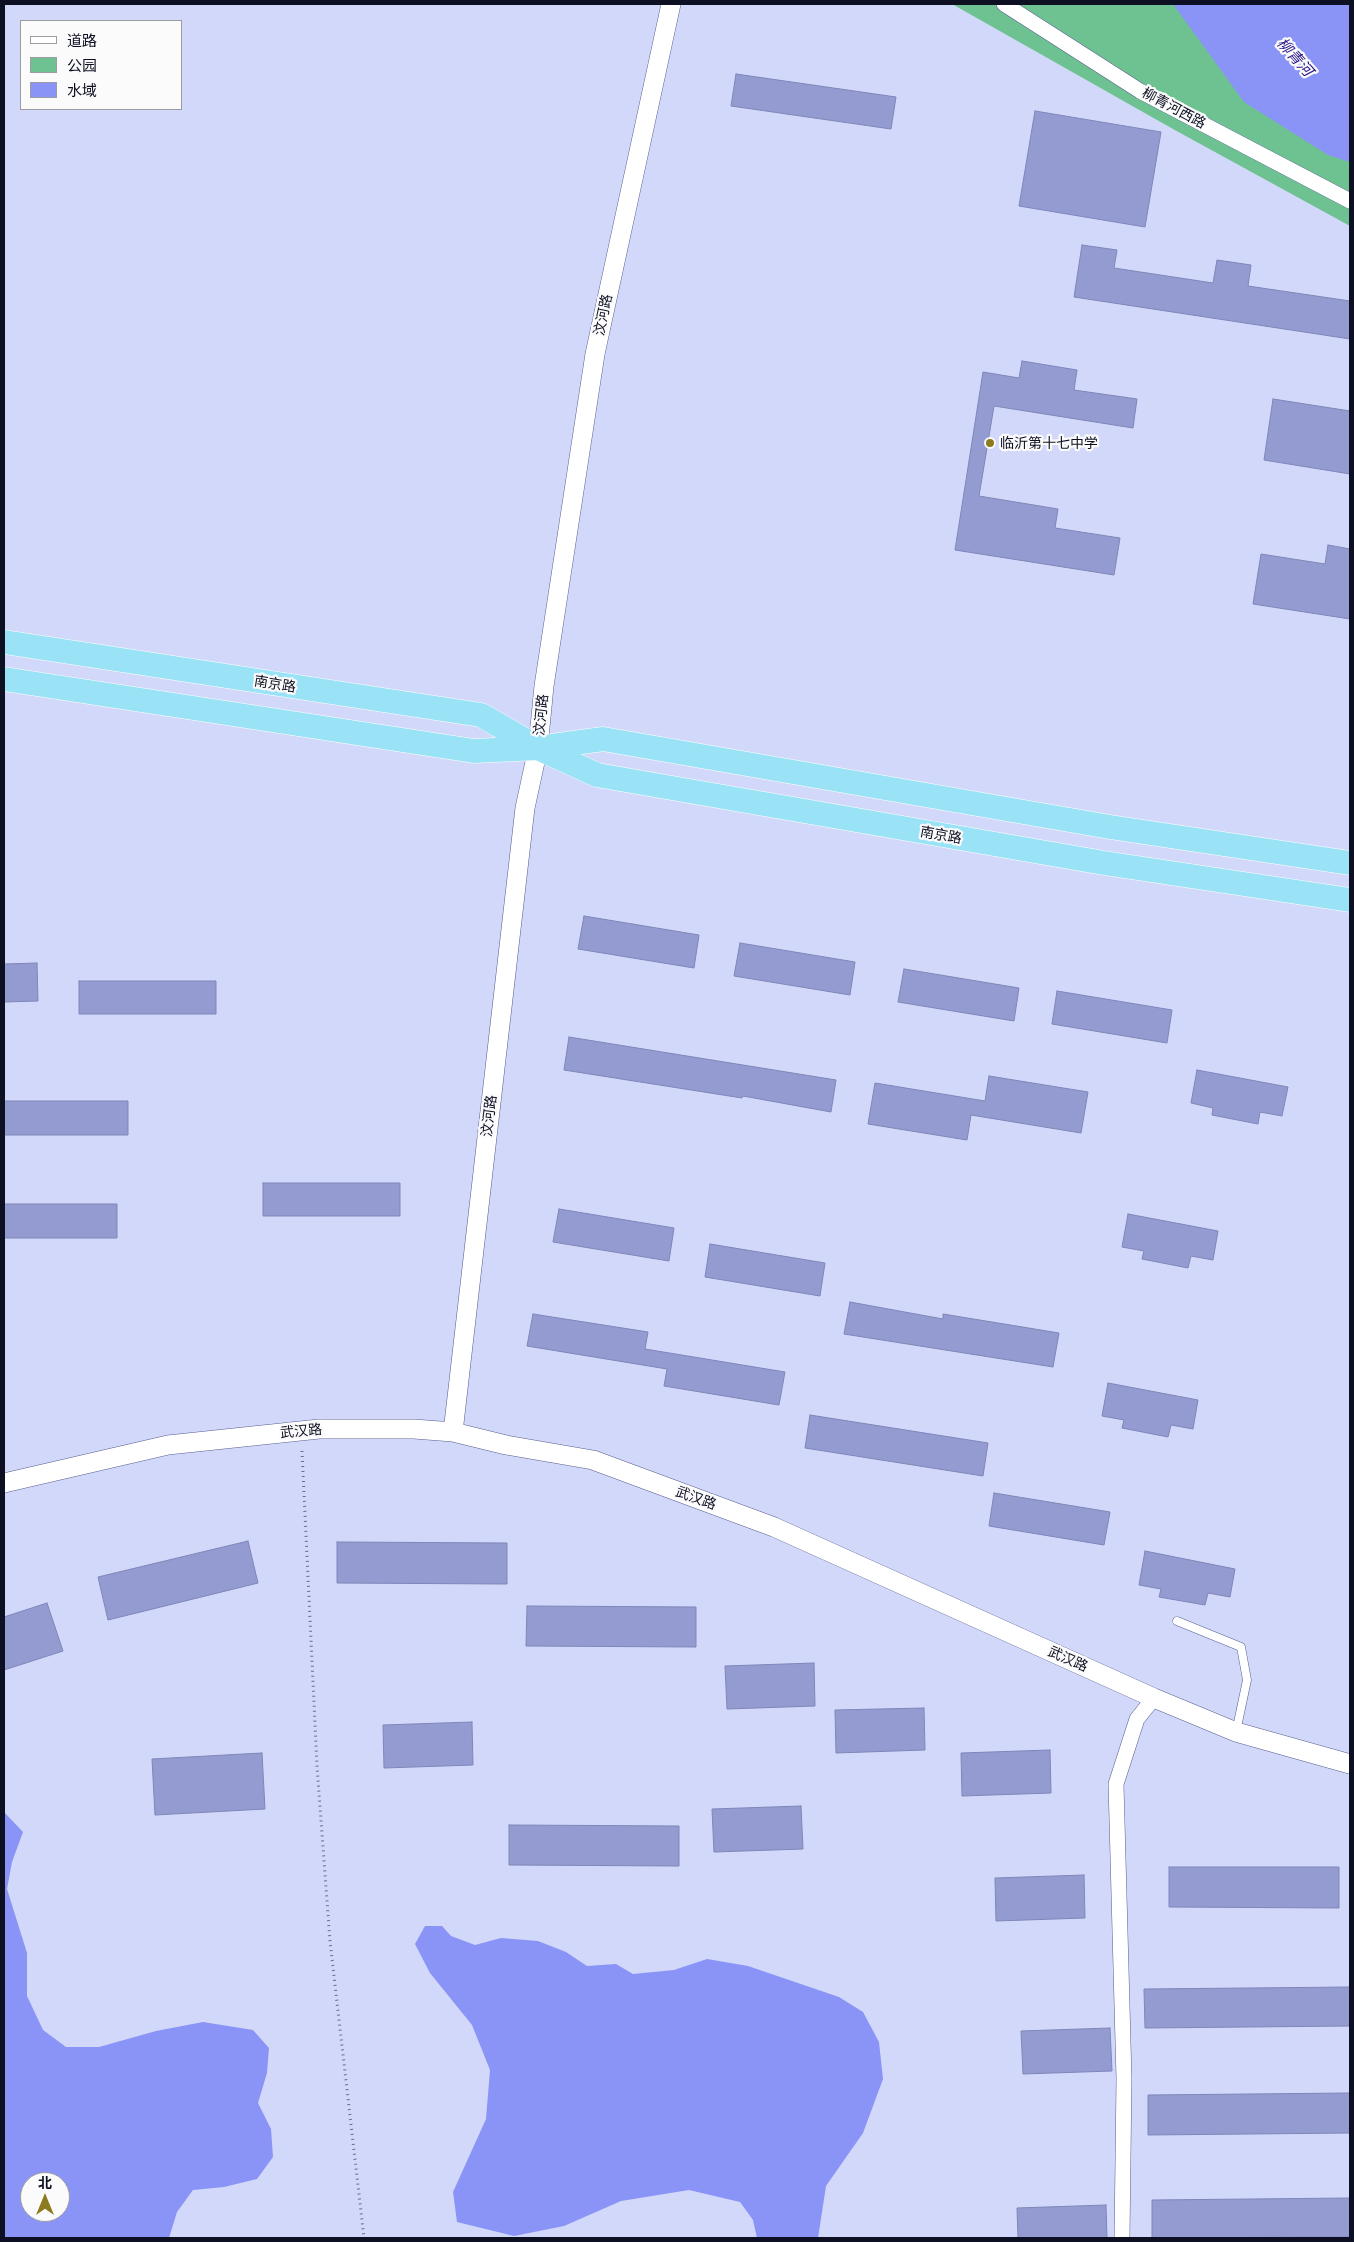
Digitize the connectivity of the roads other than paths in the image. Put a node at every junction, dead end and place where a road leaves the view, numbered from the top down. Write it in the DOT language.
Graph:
graph roads {
  1 [pos="671,4"];
  2 [pos="1004,4"];
  3 [pos="1350,201"];
  4 [pos="4,642"];
  5 [pos="4,679"];
  6 [pos="538,748"];
  7 [pos="1350,863"];
  8 [pos="1350,900"];
  9 [pos="453,1432"];
  10 [pos="4,1483"];
  11 [pos="1177,1621"];
  12 [pos="1154,1698"];
  13 [pos="1236,1732"];
  14 [pos="1350,1764"];
  15 [pos="1122,2238"];
  1 -- 6 [label="street, 汶河路"];
  2 -- 3 [label="street, 柳青河西路"];
  4 -- 6 [label="highway, 南京路"];
  5 -- 6 [label="highway, 南京路"];
  6 -- 7 [label="highway, 南京路"];
  6 -- 8 [label="highway, 南京路"];
  6 -- 9 [label="street, 汶河路"];
  9 -- 10 [label="street, 武汉路"];
  9 -- 12 [label="street, 武汉路"];
  11 -- 13 [label="lane"];
  12 -- 13 [label="street, 武汉路"];
  12 -- 15 [label="street"];
  13 -- 14 [label="street, 武汉路"];
}
